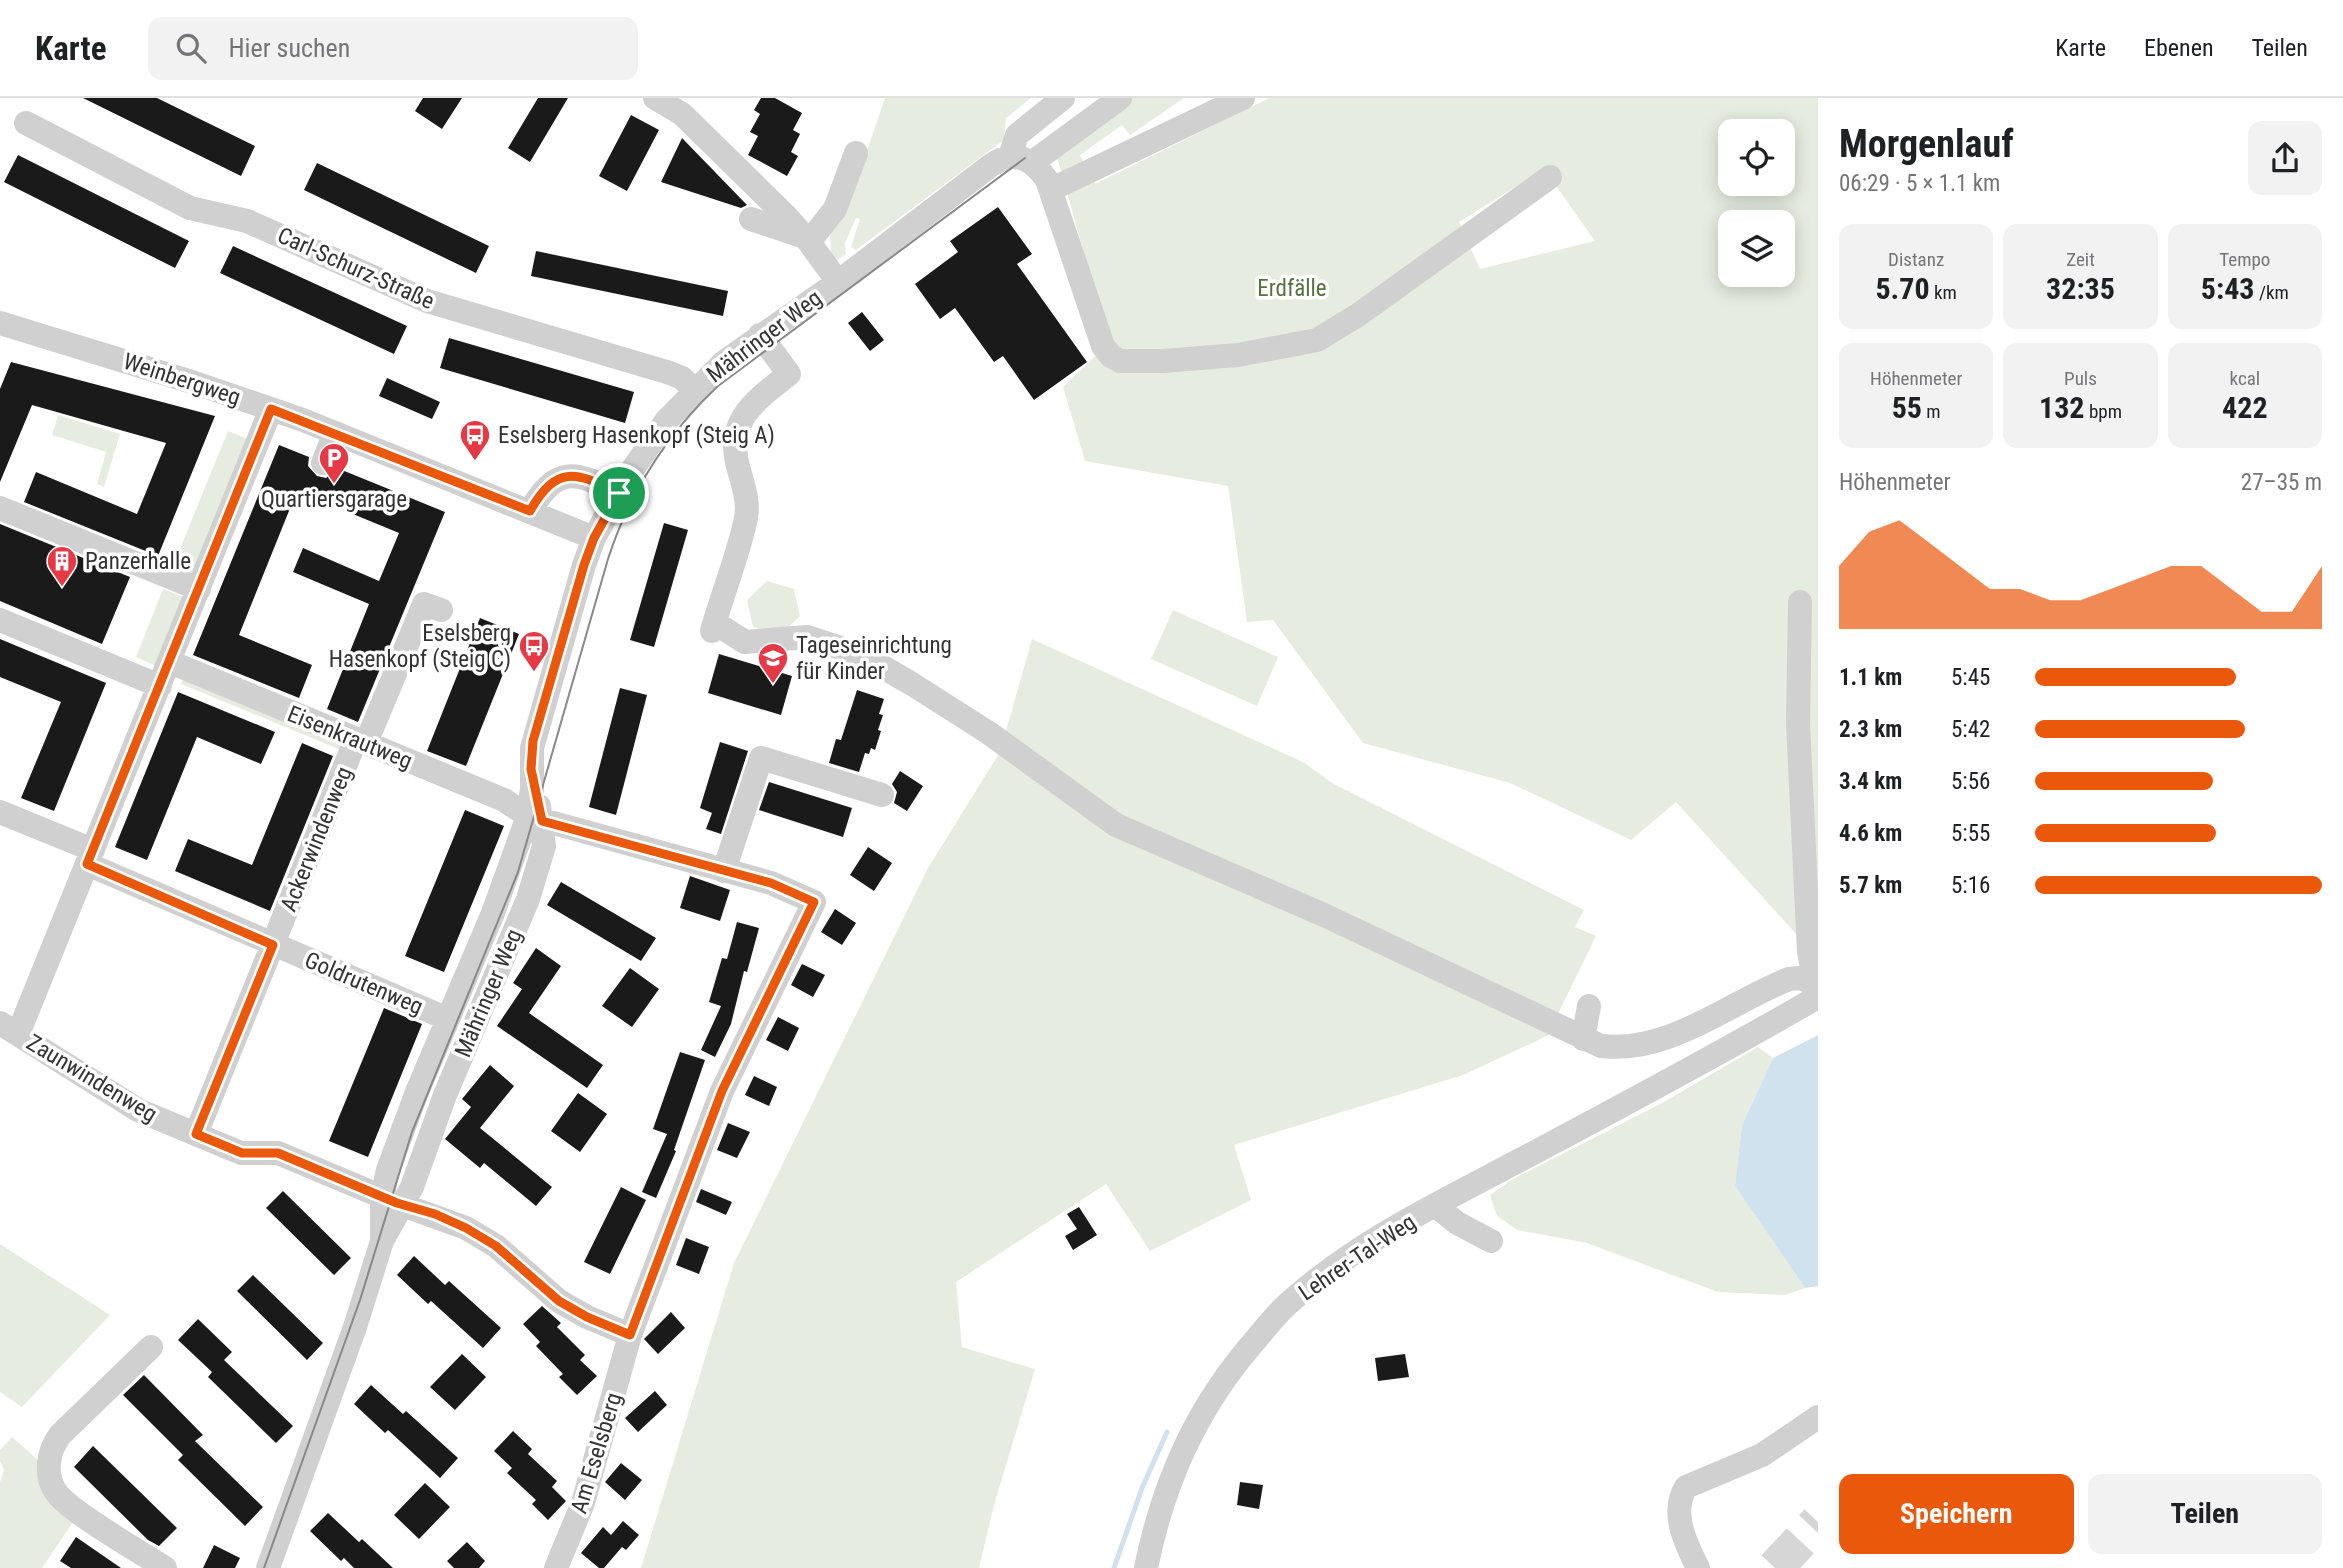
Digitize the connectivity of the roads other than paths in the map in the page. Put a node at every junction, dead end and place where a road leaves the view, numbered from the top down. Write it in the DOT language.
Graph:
graph roads {
  1 [pos="655,98"];
  2 [pos="1063,98"];
  3 [pos="1105,98"];
  4 [pos="1120,98"];
  5 [pos="1243,98"];
  6 [pos="684,106"];
  7 [pos="26,123"];
  8 [pos="856,153"];
  9 [pos="1022,159"];
  10 [pos="1550,177"];
  11 [pos="1052,189"];
  12 [pos="751,219"];
  13 [pos="808,240"];
  14 [pos="838,282"];
  15 [pos="2,327"];
  16 [pos="761,335"];
  17 [pos="694,390"];
  18 [pos="271,409"];
  19 [pos="335,433"];
  20 [pos="323,463"];
  21 [pos="619,493"];
  22 [pos="0,508"];
  23 [pos="530,511"];
  24 [pos="594,538"];
  25 [pos="199,589"];
  26 [pos="1800,602"];
  27 [pos="441,610"];
  28 [pos="0,620"];
  29 [pos="164,675"];
  30 [pos="357,746"];
  31 [pos="881,795"];
  32 [pos="0,812"];
  33 [pos="535,818"];
  34 [pos="90,857"];
  35 [pos="724,871"];
  36 [pos="273,945"];
  37 [pos="1817,988"];
  38 [pos="1590,1006"];
  39 [pos="448,1020"];
  40 [pos="9,1028"];
  41 [pos="1583,1040"];
  42 [pos="196,1134"];
  43 [pos="393,1201"];
  44 [pos="1436,1206"];
  45 [pos="1491,1241"];
  46 [pos="630,1335"];
  47 [pos="151,1348"];
  48 [pos="1818,1417"];
  49 [pos="165,1568"];
  50 [pos="268,1568"];
  51 [pos="556,1568"];
  52 [pos="1146,1568"];
  53 [pos="1698,1568"];
  1 -- 6 [label="street"];
  2 -- 9 [label="street"];
  3 -- 9 [label="street"];
  4 -- 9 [label="street"];
  5 -- 11 [label="street"];
  6 -- 13 [label="street"];
  7 -- 17 [label="street, Carl-Schurz-Straße"];
  8 -- 13 [label="street"];
  9 -- 11 [label="street"];
  9 -- 14 [label="street, Mähringer Weg"];
  10 -- 11 [label="street"];
  12 -- 13 [label="street"];
  13 -- 14 [label="street"];
  14 -- 16 [label="street, Mähringer Weg"];
  15 -- 18 [label="street, Weinbergweg"];
  16 -- 17 [label="street, Mähringer Weg"];
  16 -- 41 [label="street"];
  17 -- 21 [label="street, Mähringer Weg"];
  18 -- 19 [label="street, Weinbergweg"];
  18 -- 25 [label="street"];
  19 -- 20 [label="street"];
  19 -- 23 [label="street, Weinbergweg"];
  21 -- 23 [label="street"];
  21 -- 24 [label="street, Mähringer Weg"];
  22 -- 25 [label="street"];
  23 -- 24 [label="street, Weinbergweg"];
  24 -- 33 [label="street, Mähringer Weg"];
  25 -- 29 [label="street"];
  26 -- 37 [label="street"];
  27 -- 30 [label="street, Ackerwindenweg"];
  28 -- 29 [label="street, Eisenkrautweg"];
  29 -- 30 [label="street, Eisenkrautweg"];
  29 -- 34 [label="street"];
  30 -- 33 [label="street, Eisenkrautweg"];
  30 -- 36 [label="street, Ackerwindenweg"];
  31 -- 35 [label="street"];
  32 -- 34 [label="street, Goldrutenweg"];
  33 -- 35 [label="street, Am Eselsberg"];
  33 -- 39 [label="street, Mähringer Weg"];
  33 -- 43 [label="street, Mähringer Weg"];
  34 -- 36 [label="street, Goldrutenweg"];
  34 -- 40 [label="street"];
  35 -- 46 [label="street, Am Eselsberg"];
  36 -- 39 [label="street, Goldrutenweg"];
  36 -- 42 [label="street, Ackerwindenweg"];
  37 -- 41 [label="street"];
  37 -- 44 [label="street, Lehrer-Tal-Weg"];
  38 -- 41 [label="street"];
  39 -- 43 [label="street, Mähringer Weg"];
  40 -- 42 [label="street, Zaunwindenweg"];
  42 -- 43 [label="street, Zaunwindenweg"];
  43 -- 46 [label="street"];
  43 -- 50 [label="street, Mähringer Weg"];
  44 -- 45 [label="street, Lehrer-Tal-Weg"];
  44 -- 52 [label="street, Lehrer-Tal-Weg"];
  46 -- 51 [label="street, Am Eselsberg"];
  47 -- 49 [label="street"];
  48 -- 53 [label="street"];
}
